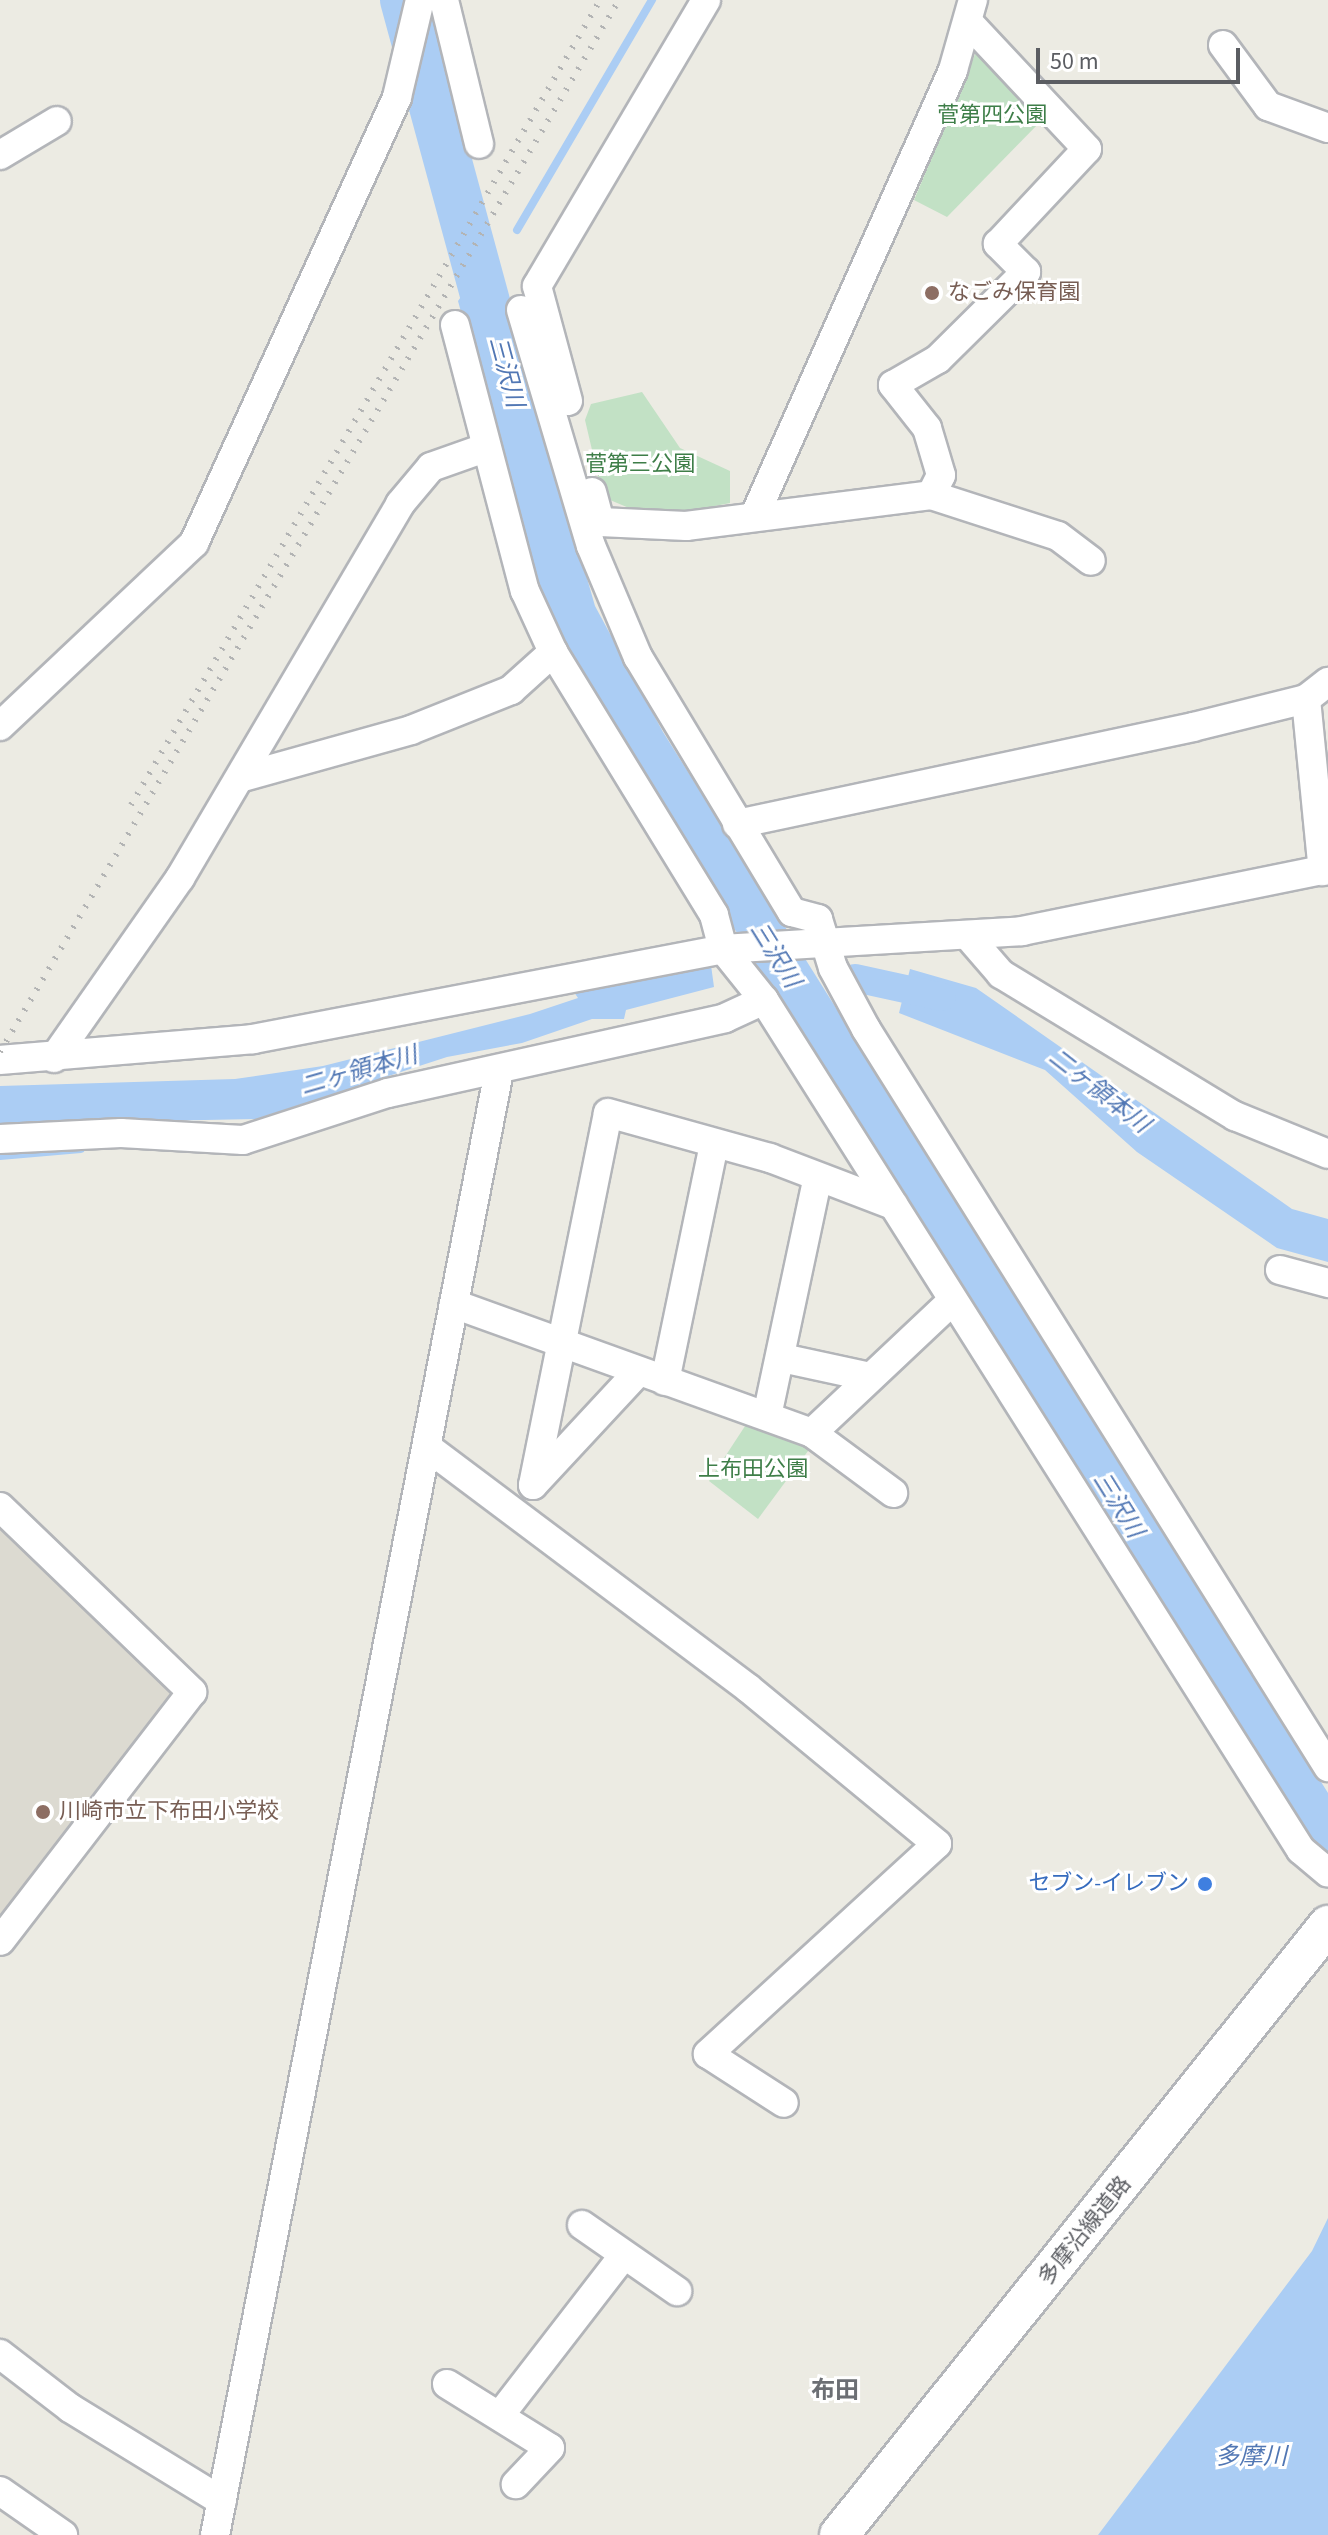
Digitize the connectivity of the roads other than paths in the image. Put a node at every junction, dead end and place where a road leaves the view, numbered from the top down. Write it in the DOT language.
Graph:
graph roads {
  1 [pos="420,0"];
  2 [pos="444,0"];
  3 [pos="706,0"];
  4 [pos="972,12"];
  5 [pos="1223,45"];
  6 [pos="57,121"];
  7 [pos="1328,128"];
  8 [pos="479,144"];
  9 [pos="0,155"];
  10 [pos="521,310"];
  11 [pos="455,325"];
  12 [pos="485,448"];
  13 [pos="931,495"];
  14 [pos="755,515"];
  15 [pos="1091,561"];
  16 [pos="553,652"];
  17 [pos="1317,691"];
  18 [pos="0,726"];
  19 [pos="243,777"];
  20 [pos="737,824"];
  21 [pos="1325,870"];
  22 [pos="969,937"];
  23 [pos="816,942"];
  24 [pos="730,948"];
  25 [pos="764,1000"];
  26 [pos="54,1058"];
  27 [pos="0,1060"];
  28 [pos="499,1071"];
  29 [pos="0,1139"];
  30 [pos="714,1144"];
  31 [pos="1328,1154"];
  32 [pos="818,1177"];
  33 [pos="893,1205"];
  34 [pos="1280,1270"];
  35 [pos="1328,1283"];
  36 [pos="951,1302"];
  37 [pos="454,1304"];
  38 [pos="559,1343"];
  39 [pos="782,1358"];
  40 [pos="636,1374"];
  41 [pos="870,1377"];
  42 [pos="665,1381"];
  43 [pos="767,1416"];
  44 [pos="812,1433"];
  45 [pos="427,1447"];
  46 [pos="533,1485"];
  47 [pos="893,1493"];
  48 [pos="0,1507"];
  49 [pos="516,1516"];
  50 [pos="1328,1767"];
  51 [pos="1328,1873"];
  52 [pos="1328,1925"];
  53 [pos="0,1941"];
  54 [pos="784,2103"];
  55 [pos="582,2225"];
  56 [pos="623,2256"];
  57 [pos="677,2291"];
  58 [pos="0,2354"];
  59 [pos="447,2384"];
  60 [pos="501,2414"];
  61 [pos="516,2484"];
  62 [pos="0,2491"];
  63 [pos="222,2501"];
  64 [pos="63,2535"];
  65 [pos="215,2535"];
  66 [pos="839,2535"];
  1 -- 18 [label="street"];
  2 -- 8 [label="street"];
  3 -- 14 [label="street"];
  4 -- 13 [label="street"];
  4 -- 14 [label="street"];
  5 -- 7 [label="street"];
  6 -- 9 [label="street"];
  10 -- 20 [label="street"];
  11 -- 12 [label="street"];
  12 -- 16 [label="street"];
  12 -- 19 [label="street"];
  13 -- 14 [label="street"];
  13 -- 15 [label="street"];
  16 -- 19 [label="street"];
  16 -- 24 [label="street"];
  17 -- 20 [label="street"];
  17 -- 21 [label="street"];
  19 -- 26 [label="street"];
  20 -- 23 [label="street"];
  21 -- 22 [label="street"];
  22 -- 23 [label="street"];
  22 -- 31 [label="street"];
  23 -- 24 [label="street"];
  23 -- 50 [label="street"];
  24 -- 25 [label="street"];
  24 -- 26 [label="street"];
  25 -- 28 [label="street"];
  25 -- 33 [label="street"];
  26 -- 27 [label="street"];
  28 -- 29 [label="street"];
  28 -- 37 [label="street"];
  30 -- 32 [label="street"];
  30 -- 38 [label="street"];
  30 -- 42 [label="street"];
  32 -- 33 [label="street"];
  32 -- 39 [label="street"];
  33 -- 36 [label="street"];
  34 -- 35 [label="street"];
  36 -- 41 [label="street"];
  36 -- 51 [label="street"];
  37 -- 38 [label="street"];
  37 -- 45 [label="street"];
  38 -- 40 [label="street"];
  38 -- 46 [label="street"];
  39 -- 41 [label="street"];
  39 -- 43 [label="street"];
  40 -- 42 [label="street"];
  40 -- 46 [label="street"];
  41 -- 44 [label="street"];
  42 -- 43 [label="street"];
  43 -- 44 [label="street"];
  44 -- 47 [label="street"];
  45 -- 49 [label="street"];
  45 -- 63 [label="street"];
  46 -- 49 [label="street"];
  48 -- 53 [label="street"];
  49 -- 54 [label="street"];
  52 -- 66 [label="street, 多摩沿線道路"];
  55 -- 56 [label="street"];
  56 -- 57 [label="street"];
  56 -- 60 [label="street"];
  58 -- 63 [label="street"];
  59 -- 60 [label="street"];
  60 -- 61 [label="street"];
  62 -- 64 [label="street"];
  63 -- 65 [label="street"];
}
